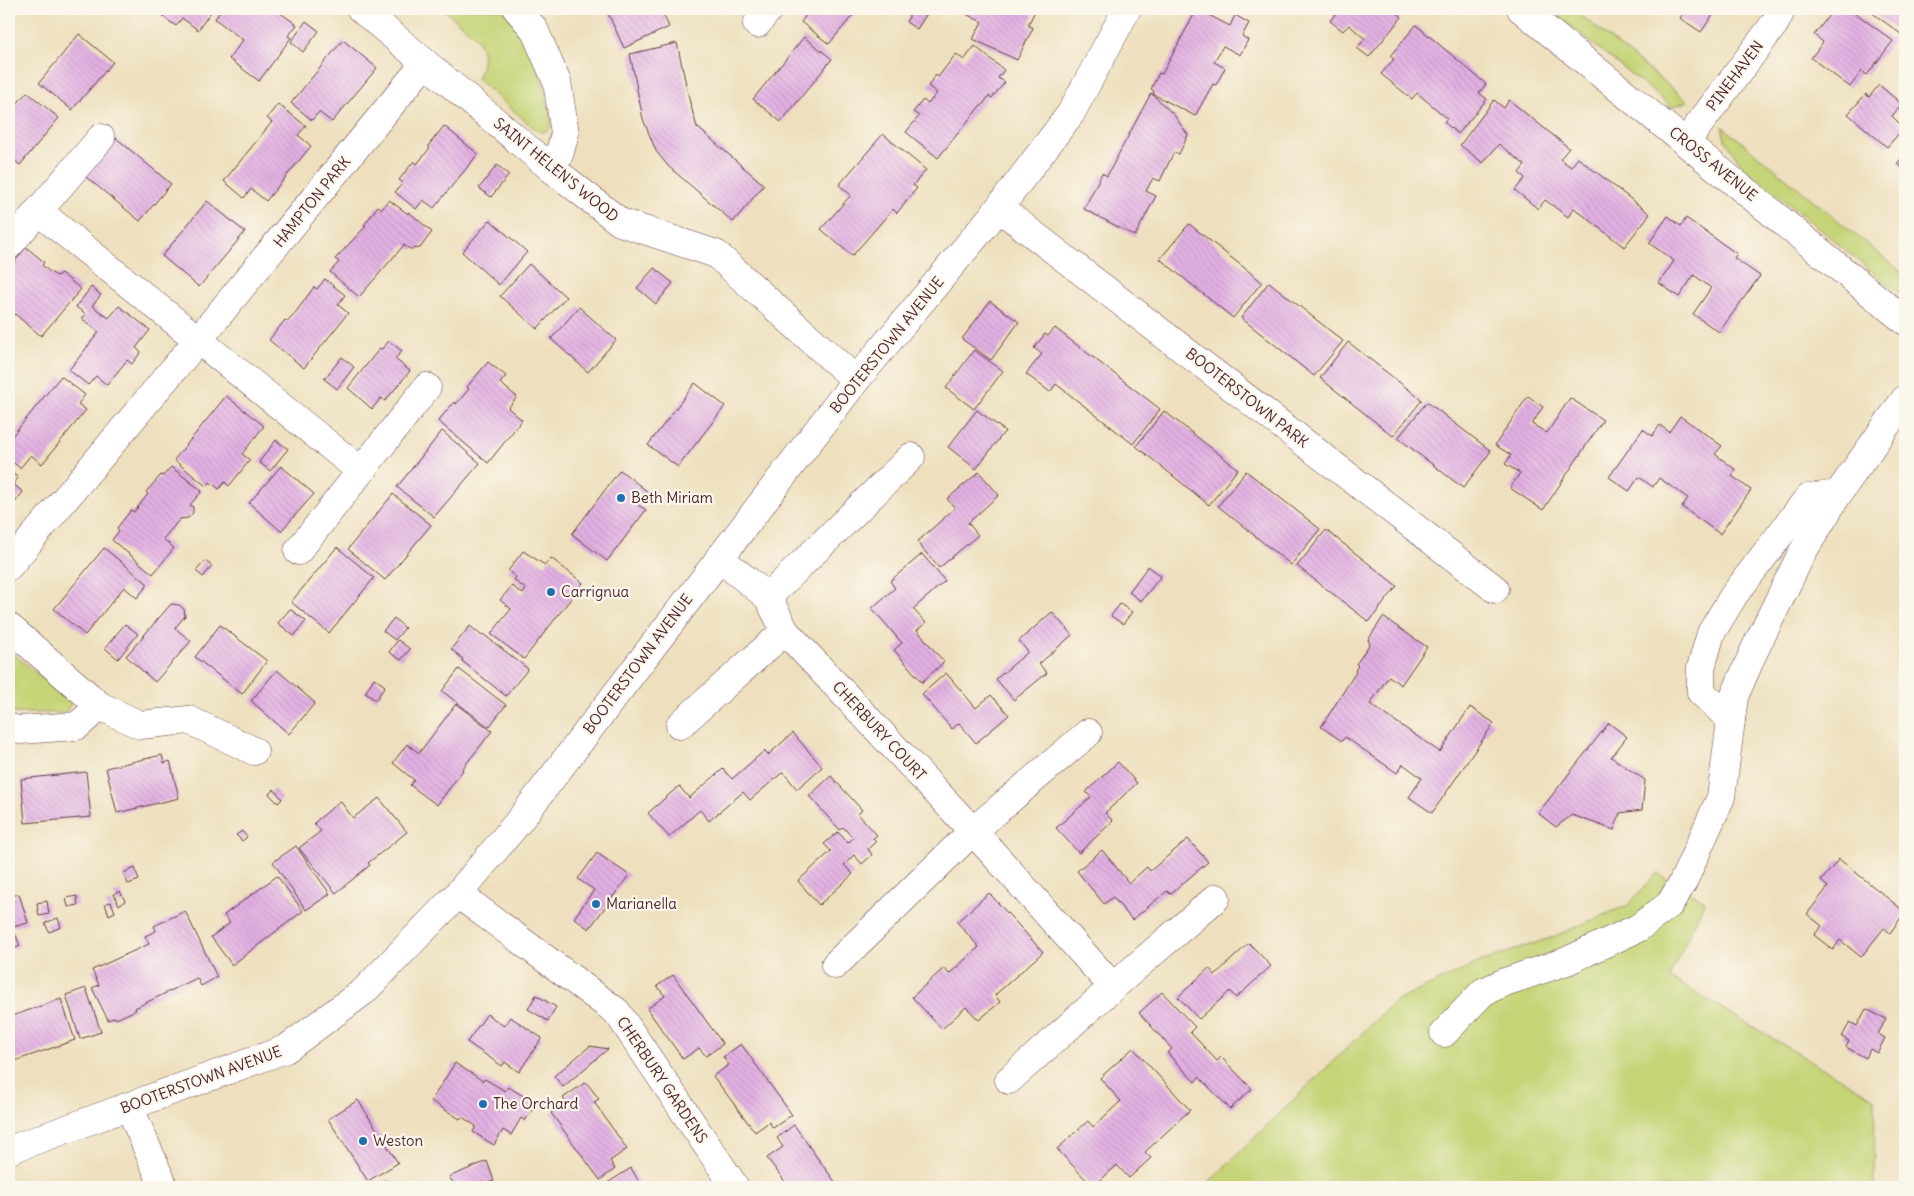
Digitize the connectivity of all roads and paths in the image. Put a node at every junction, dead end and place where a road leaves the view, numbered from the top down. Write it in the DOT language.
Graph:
graph roads {
  1 [pos="361,9"];
  2 [pos="517,9"];
  3 [pos="1127,9"];
  4 [pos="1521,9"];
  5 [pos="1782,9"];
  6 [pos="425,63"];
  7 [pos="101,138"];
  8 [pos="1686,142"];
  9 [pos="552,169"];
  10 [pos="999,208"];
  11 [pos="38,211"];
  12 [pos="9,245"];
  13 [pos="1905,321"];
  14 [pos="198,340"];
  15 [pos="856,380"];
  16 [pos="427,387"];
  17 [pos="1905,399"];
  18 [pos="911,457"];
  19 [pos="361,471"];
  20 [pos="1838,494"];
  21 [pos="298,551"];
  22 [pos="719,558"];
  23 [pos="9,566"];
  24 [pos="1495,589"];
  25 [pos="768,597"];
  26 [pos="9,627"];
  27 [pos="785,631"];
  28 [pos="100,706"];
  29 [pos="1731,720"];
  30 [pos="680,725"];
  31 [pos="9,728"];
  32 [pos="1088,733"];
  33 [pos="254,751"];
  34 [pos="973,831"];
  35 [pos="458,894"];
  36 [pos="1216,898"];
  37 [pos="835,965"];
  38 [pos="1114,987"];
  39 [pos="1444,1033"];
  40 [pos="1009,1080"];
  41 [pos="129,1106"];
  42 [pos="9,1150"];
  43 [pos="164,1187"];
  44 [pos="735,1187"];
  1 -- 6 [label="street, SAINT HELEN'S WOOD"];
  2 -- 9 [label="street"];
  3 -- 10 [label="street, BOOTERSTOWN AVENUE"];
  4 -- 8 [label="street, CROSS AVENUE"];
  5 -- 8 [label="street, PINEHAVEN"];
  6 -- 9 [label="street, SAINT HELEN'S WOOD"];
  6 -- 14 [label="street, HAMPTON PARK"];
  7 -- 11 [label="street"];
  8 -- 13 [label="street, CROSS AVENUE"];
  9 -- 15 [label="street, SAINT HELEN'S WOOD"];
  10 -- 15 [label="street, BOOTERSTOWN AVENUE"];
  10 -- 24 [label="street, BOOTERSTOWN PARK"];
  11 -- 12 [label="street"];
  11 -- 14 [label="street"];
  14 -- 19 [label="street"];
  14 -- 23 [label="street, HAMPTON PARK"];
  15 -- 22 [label="street, BOOTERSTOWN AVENUE"];
  16 -- 19 [label="street"];
  17 -- 20 [label="street"];
  18 -- 25 [label="street"];
  19 -- 21 [label="street"];
  20 -- 29 [label="street"];
  20 -- 29 [label="street"];
  22 -- 25 [label="street, CHERBURY COURT"];
  22 -- 35 [label="street, BOOTERSTOWN AVENUE"];
  25 -- 27 [label="street, CHERBURY COURT"];
  26 -- 28 [label="street"];
  27 -- 30 [label="street"];
  27 -- 34 [label="street, CHERBURY COURT"];
  28 -- 31 [label="street"];
  28 -- 33 [label="street"];
  29 -- 39 [label="street"];
  32 -- 34 [label="street"];
  34 -- 37 [label="street"];
  34 -- 38 [label="street, CHERBURY COURT"];
  35 -- 41 [label="street, BOOTERSTOWN AVENUE"];
  35 -- 44 [label="street, CHERBURY GARDENS"];
  36 -- 38 [label="street"];
  38 -- 40 [label="street"];
  41 -- 42 [label="street, BOOTERSTOWN AVENUE"];
  41 -- 43 [label="street"];
}
